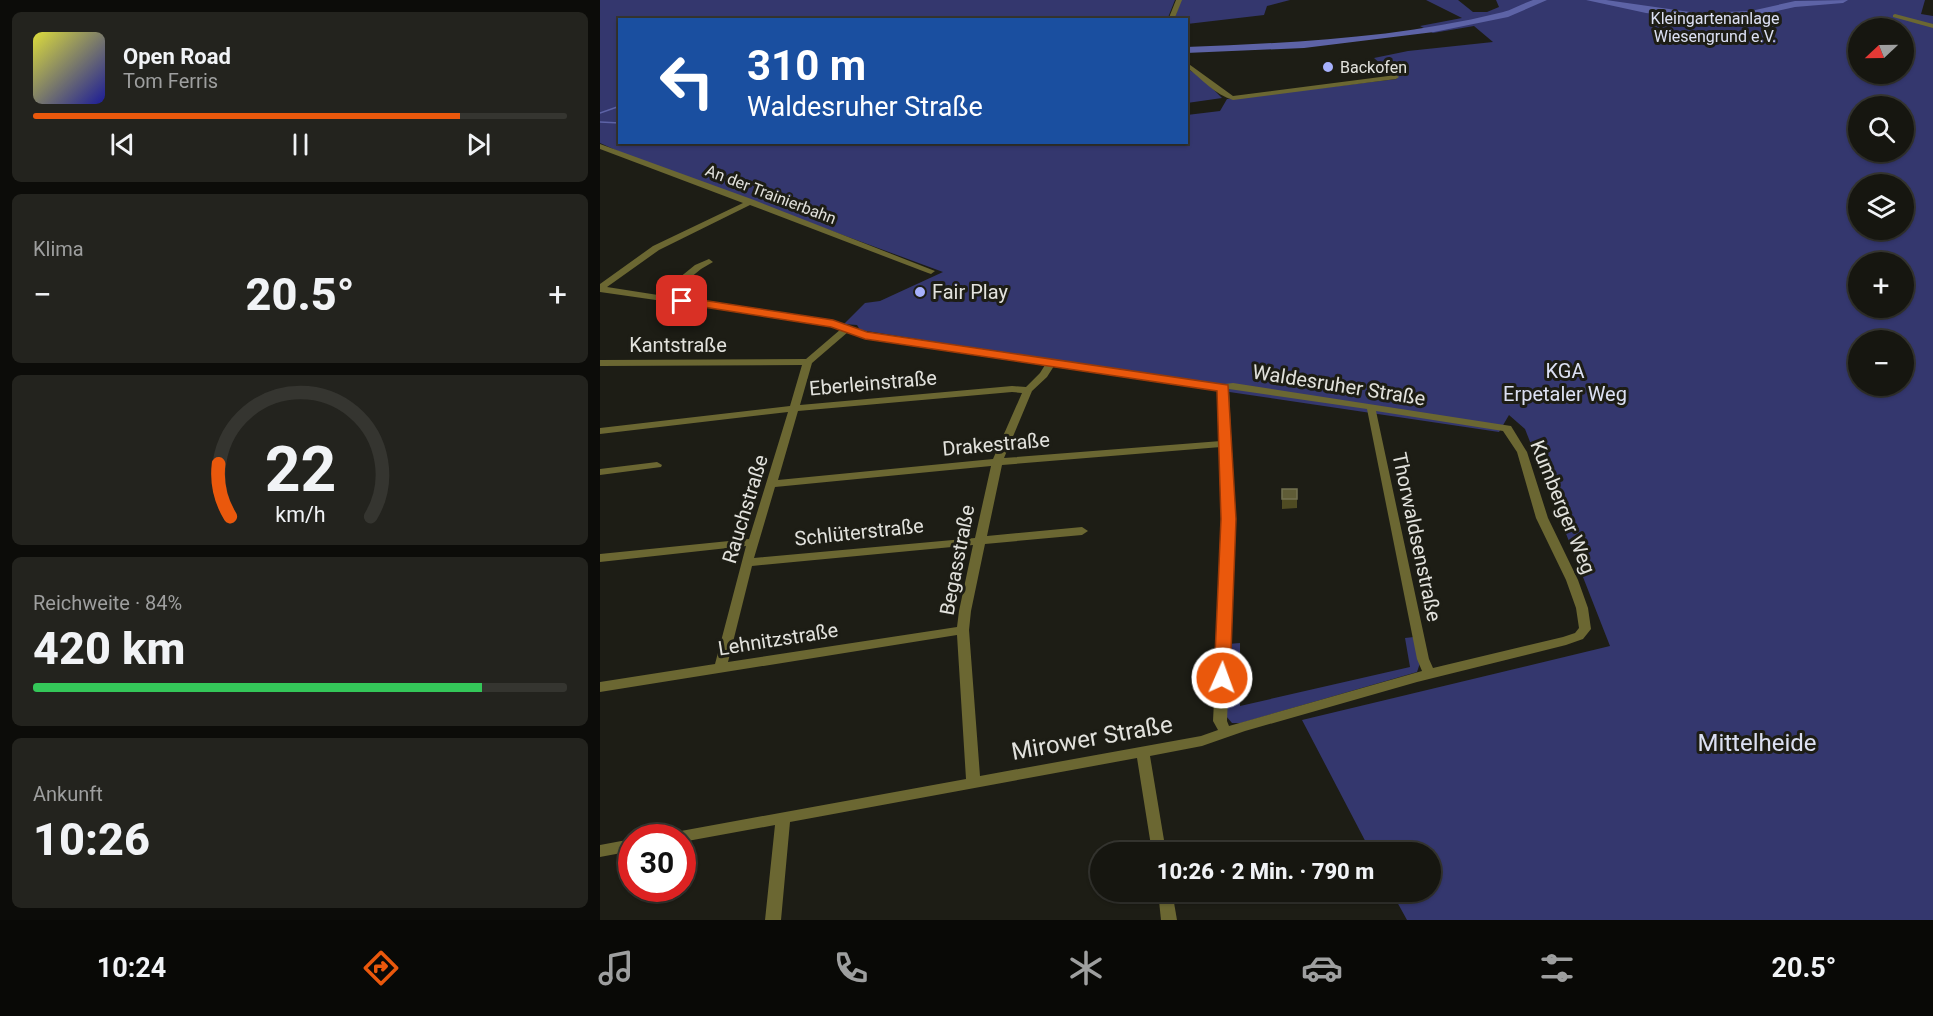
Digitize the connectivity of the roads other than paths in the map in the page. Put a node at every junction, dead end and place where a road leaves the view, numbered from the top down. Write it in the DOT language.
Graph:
graph roads {
  1 [pos="1179,0"];
  2 [pos="1895,16"];
  3 [pos="1173,18"];
  4 [pos="1933,26"];
  5 [pos="1188,65"];
  6 [pos="1396,77"];
  7 [pos="600,146"];
  8 [pos="751,202"];
  9 [pos="710,262"];
  10 [pos="932,271"];
  11 [pos="600,289"];
  12 [pos="660,298"];
  13 [pos="846,330"];
  14 [pos="808,362"];
  15 [pos="600,363"];
  16 [pos="1051,363"];
  17 [pos="1224,388"];
  18 [pos="1028,390"];
  19 [pos="1372,407"];
  20 [pos="795,408"];
  21 [pos="1507,428"];
  22 [pos="600,431"];
  23 [pos="1225,444"];
  24 [pos="997,462"];
  25 [pos="657,465"];
  26 [pos="600,472"];
  27 [pos="771,484"];
  28 [pos="1082,531"];
  29 [pos="982,539"];
  30 [pos="753,542"];
  31 [pos="600,558"];
  32 [pos="747,563"];
  33 [pos="963,630"];
  34 [pos="1579,636"];
  35 [pos="720,668"];
  36 [pos="1429,674"];
  37 [pos="600,687"];
  38 [pos="1225,732"];
  39 [pos="1143,752"];
  40 [pos="973,782"];
  41 [pos="783,818"];
  42 [pos="696,833"];
  43 [pos="1157,842"];
  44 [pos="618,848"];
  45 [pos="600,851"];
  46 [pos="1167,902"];
  47 [pos="773,920"];
  48 [pos="1169,920"];
  1 -- 3 [label="street"];
  2 -- 4 [label="street"];
  5 -- 6 [label="street"];
  7 -- 8 [label="street, An der Trainierbahn"];
  8 -- 10 [label="street, An der Trainierbahn"];
  8 -- 11 [label="street"];
  9 -- 12 [label="street"];
  11 -- 12 [label="street, Waldesruher Straße"];
  12 -- 13 [label="street, Waldesruher Straße"];
  13 -- 14 [label="street"];
  13 -- 16 [label="street, Waldesruher Straße"];
  14 -- 15 [label="street, Kantstraße"];
  14 -- 20 [label="street, Rauchstraße"];
  16 -- 17 [label="street, Waldesruher Straße"];
  16 -- 18 [label="street, Begasstraße"];
  17 -- 19 [label="street, Waldesruher Straße"];
  17 -- 23 [label="street"];
  18 -- 20 [label="street, Eberleinstraße"];
  18 -- 24 [label="street, Begasstraße"];
  19 -- 21 [label="street, Waldesruher Straße"];
  19 -- 36 [label="street, Thorwaldsenstraße"];
  20 -- 22 [label="street, Eberleinstraße"];
  20 -- 27 [label="street, Rauchstraße"];
  21 -- 34 [label="street, Kumberger Weg"];
  23 -- 24 [label="street, Drakestraße"];
  23 -- 38 [label="street"];
  24 -- 27 [label="street, Drakestraße"];
  24 -- 29 [label="street, Begasstraße"];
  25 -- 26 [label="street"];
  27 -- 30 [label="street, Rauchstraße"];
  28 -- 29 [label="street, Schlüterstraße"];
  29 -- 32 [label="street, Schlüterstraße"];
  29 -- 33 [label="street, Begasstraße"];
  30 -- 31 [label="street"];
  30 -- 32 [label="street, Rauchstraße"];
  32 -- 35 [label="street, Rauchstraße"];
  33 -- 35 [label="street, Lehnitzstraße"];
  33 -- 40 [label="street, Begasstraße"];
  34 -- 36 [label="street, Mirower Straße"];
  35 -- 37 [label="street, Lehnitzstraße"];
  36 -- 38 [label="street, Mirower Straße"];
  38 -- 39 [label="street, Mirower Straße"];
  39 -- 40 [label="street, Mirower Straße"];
  39 -- 43 [label="street"];
  40 -- 41 [label="street, Mirower Straße"];
  41 -- 42 [label="street, Mirower Straße"];
  41 -- 47 [label="street"];
  44 -- 45 [label="street"];
  46 -- 48 [label="street"];
}
